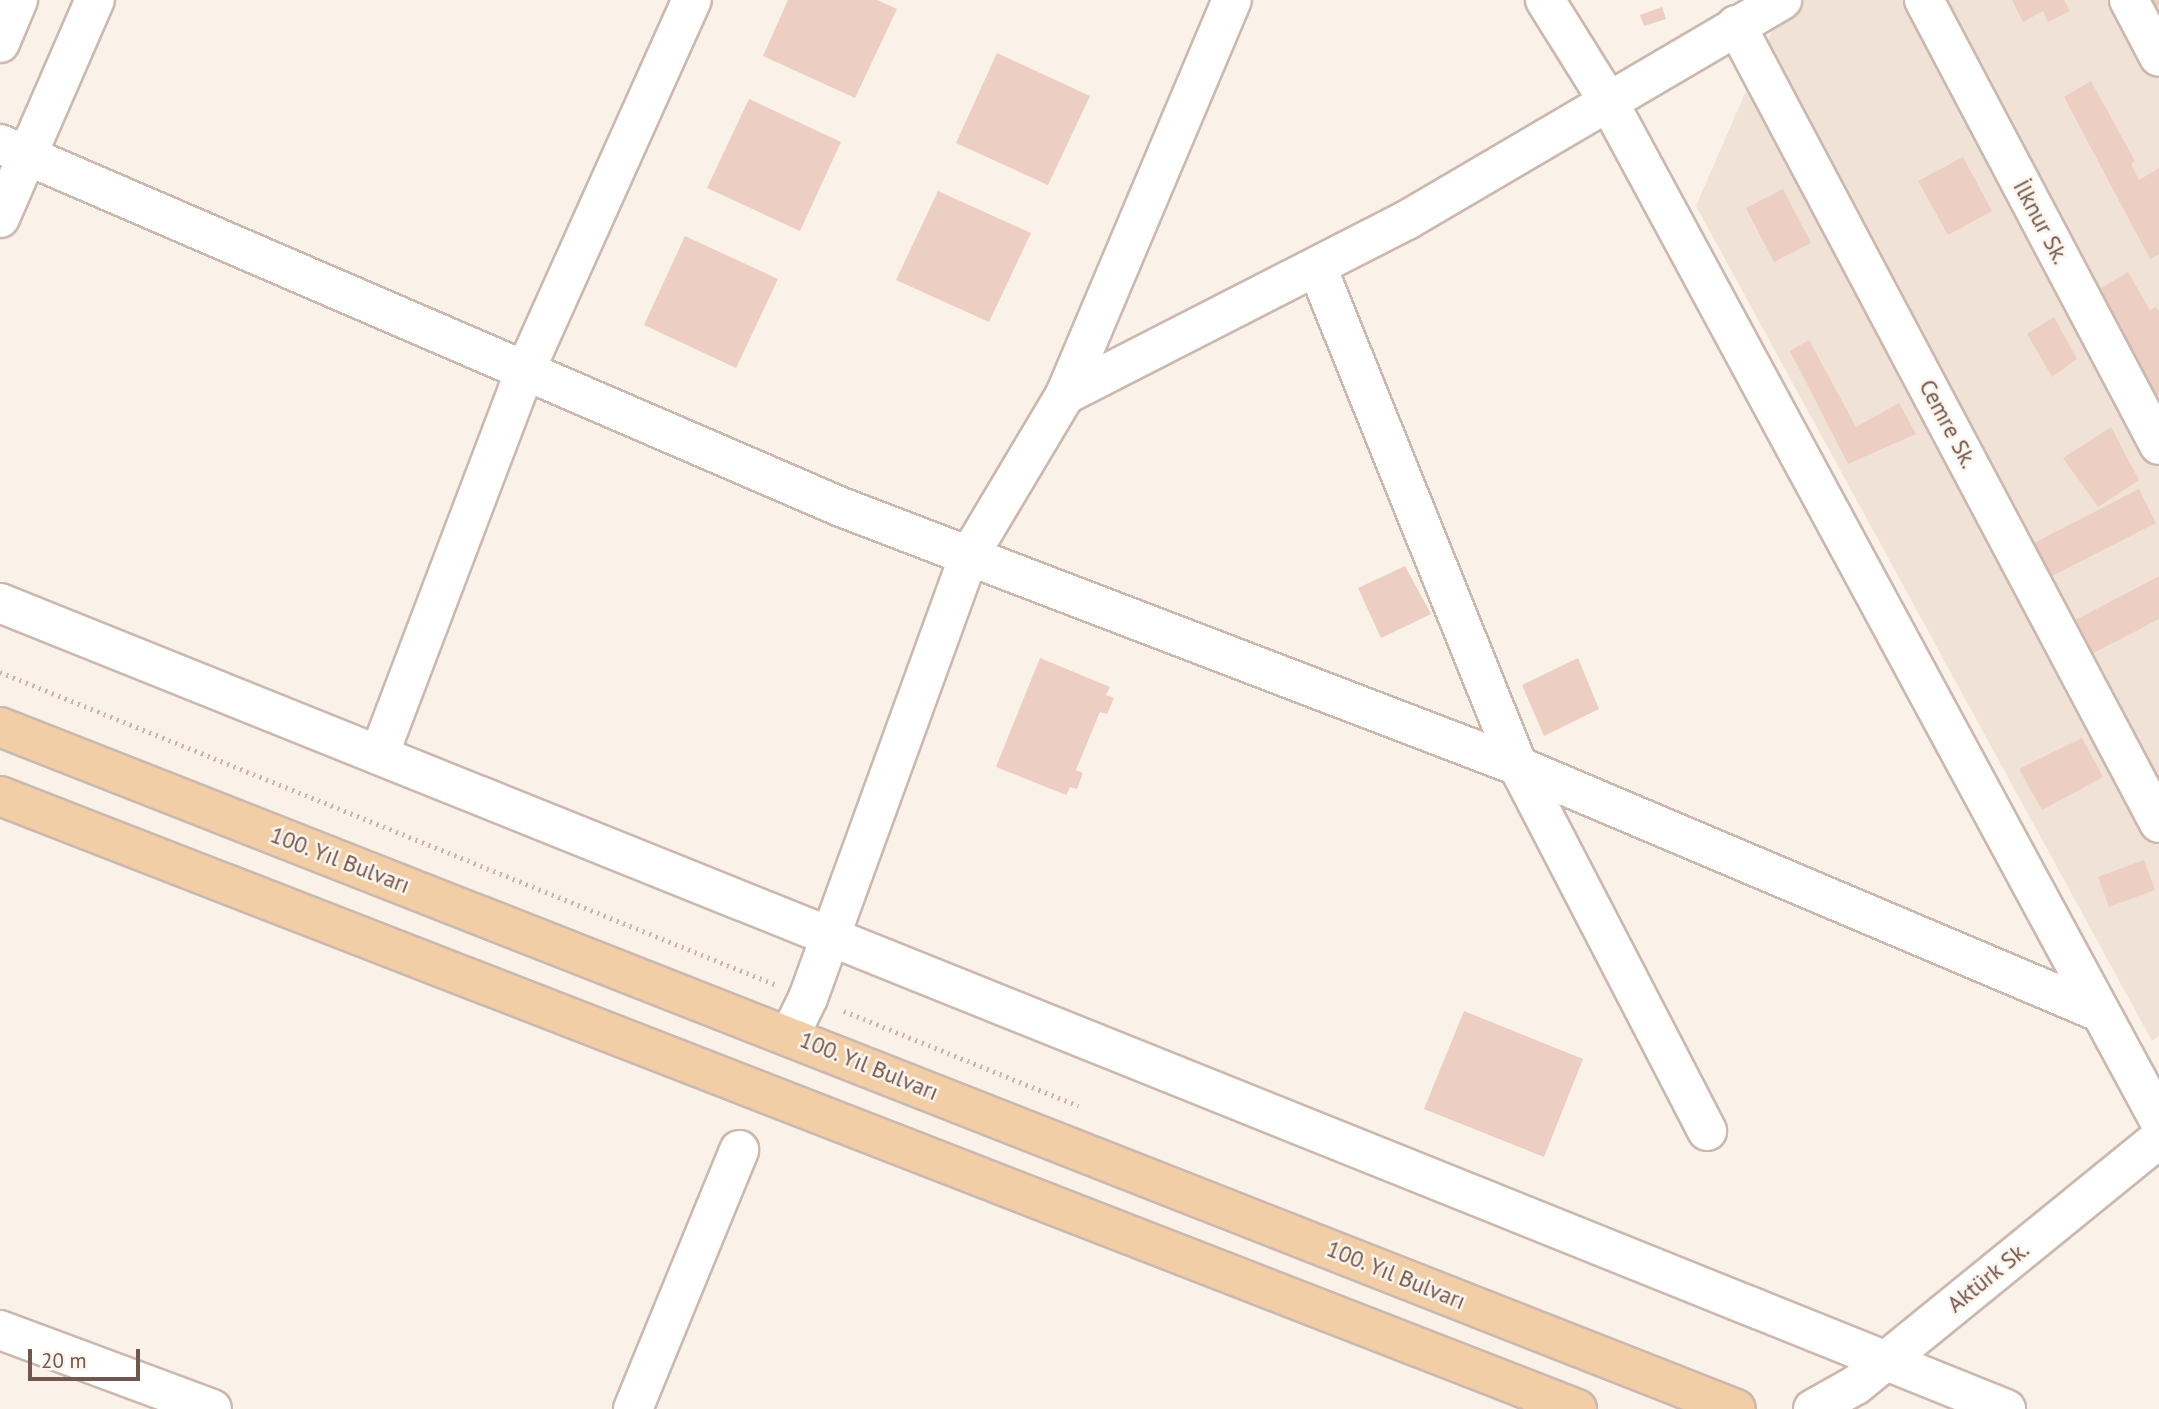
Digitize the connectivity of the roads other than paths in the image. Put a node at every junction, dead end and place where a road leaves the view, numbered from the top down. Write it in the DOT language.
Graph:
graph roads {
  1 [pos="18,0"];
  2 [pos="95,0"];
  3 [pos="692,0"];
  4 [pos="1232,0"];
  5 [pos="1545,0"];
  6 [pos="1782,0"];
  7 [pos="1924,0"];
  8 [pos="2129,0"];
  9 [pos="1736,25"];
  10 [pos="0,43"];
  11 [pos="2159,57"];
  12 [pos="1608,101"];
  13 [pos="14,151"];
  14 [pos="0,218"];
  15 [pos="1317,267"];
  16 [pos="525,371"];
  17 [pos="1065,395"];
  18 [pos="2159,445"];
  19 [pos="969,556"];
  20 [pos="0,603"];
  21 [pos="0,727"];
  22 [pos="379,755"];
  23 [pos="1518,766"];
  24 [pos="0,796"];
  25 [pos="2159,823"];
  26 [pos="830,936"];
  27 [pos="2099,1012"];
  28 [pos="790,1035"];
  29 [pos="2159,1120"];
  30 [pos="1707,1131"];
  31 [pos="2159,1139"];
  32 [pos="739,1150"];
  33 [pos="0,1330"];
  34 [pos="1886,1360"];
  35 [pos="212,1409"];
  36 [pos="632,1409"];
  37 [pos="1577,1409"];
  38 [pos="1736,1409"];
  39 [pos="1813,1409"];
  40 [pos="2006,1409"];
  1 -- 10 [label="street"];
  2 -- 13 [label="street"];
  3 -- 16 [label="street"];
  4 -- 17 [label="street"];
  5 -- 12 [label="street"];
  6 -- 9 [label="street"];
  7 -- 18 [label="street, İlknur Sk."];
  8 -- 11 [label="street"];
  9 -- 12 [label="street"];
  9 -- 25 [label="street, Cemre Sk."];
  12 -- 15 [label="street"];
  12 -- 27 [label="street"];
  13 -- 14 [label="street"];
  13 -- 16 [label="street"];
  15 -- 17 [label="street"];
  15 -- 23 [label="street"];
  16 -- 19 [label="street"];
  16 -- 22 [label="street"];
  17 -- 19 [label="street"];
  19 -- 23 [label="street"];
  19 -- 26 [label="street"];
  20 -- 22 [label="street"];
  21 -- 28 [label="main road, 100. Yıl Bulvarı"];
  22 -- 26 [label="street"];
  23 -- 27 [label="street"];
  23 -- 30 [label="street"];
  24 -- 37 [label="main road"];
  26 -- 28 [label="street"];
  26 -- 34 [label="street"];
  27 -- 29 [label="street"];
  28 -- 38 [label="main road, 100. Yıl Bulvarı"];
  31 -- 34 [label="street, Aktürk Sk."];
  32 -- 36 [label="street"];
  33 -- 35 [label="street"];
  34 -- 39 [label="street, Aktürk Sk."];
  34 -- 40 [label="street"];
}
